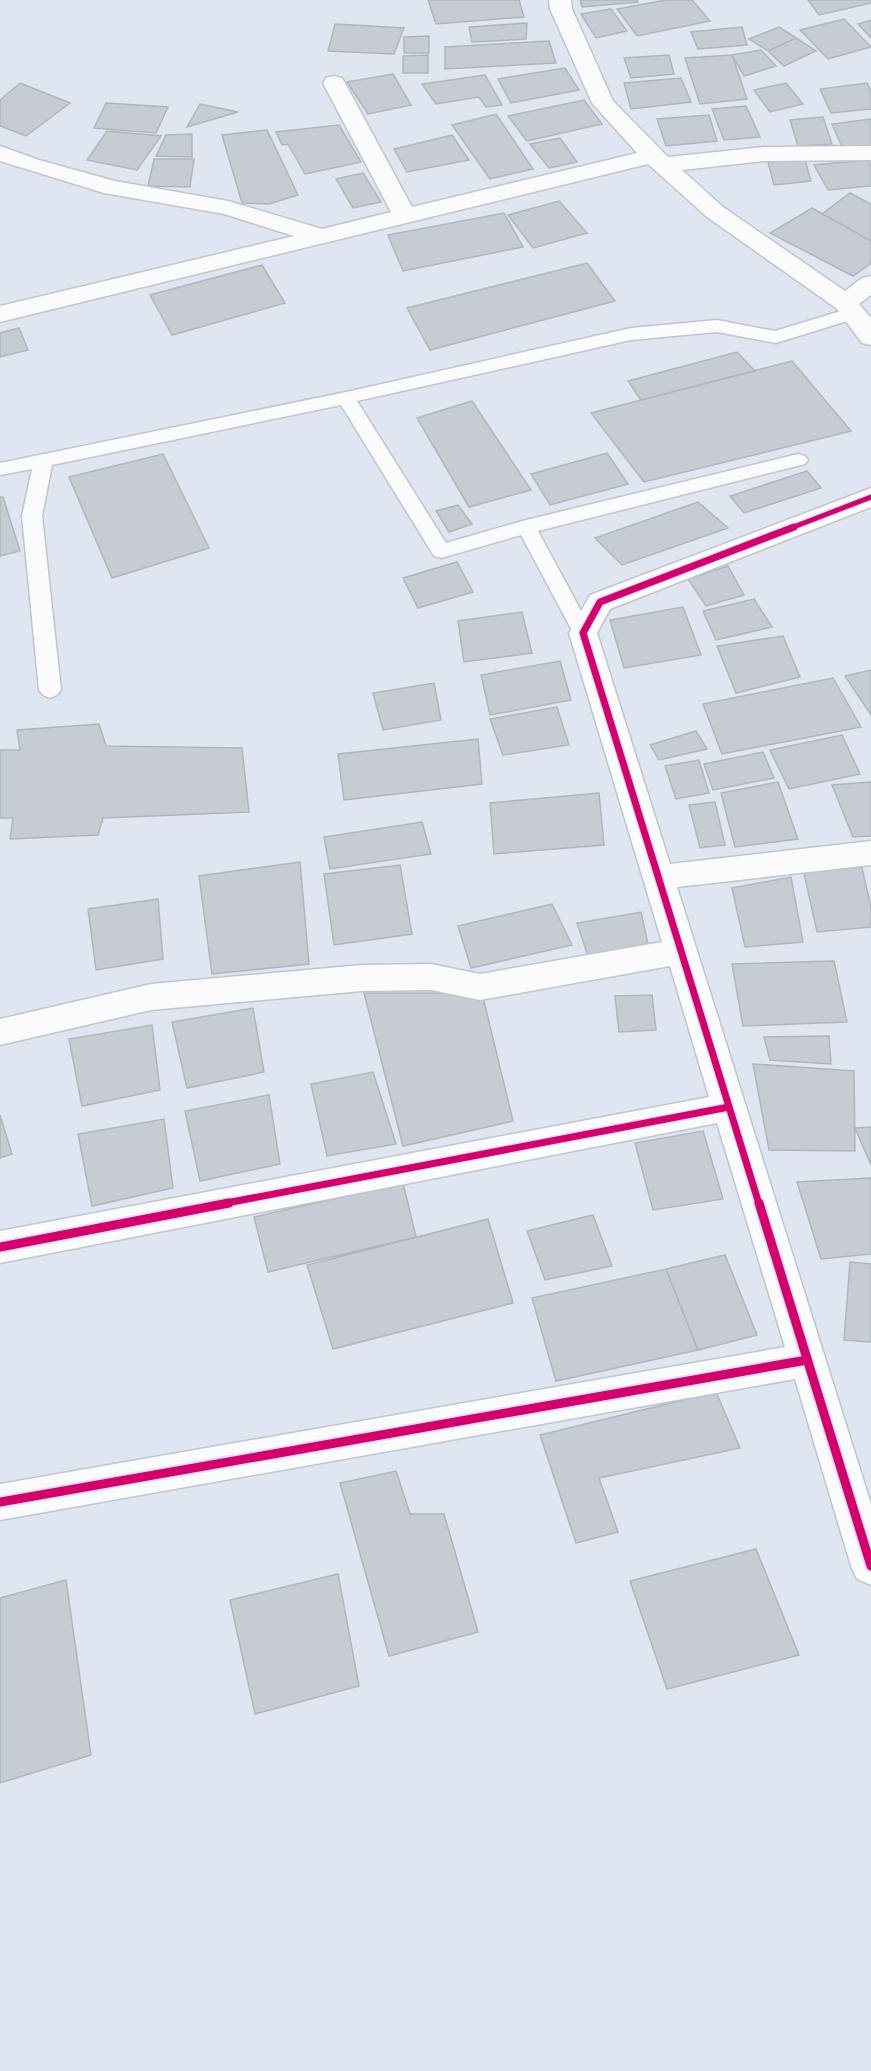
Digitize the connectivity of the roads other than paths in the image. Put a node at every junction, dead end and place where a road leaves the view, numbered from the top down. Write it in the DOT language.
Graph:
graph roads {
  1 [pos="560,0"];
  2 [pos="333,83"];
  3 [pos="0,153"];
  4 [pos="871,153"];
  5 [pos="658,160"];
  6 [pos="405,216"];
  7 [pos="321,236"];
  8 [pos="871,284"];
  9 [pos="0,314"];
  10 [pos="861,322"];
  11 [pos="346,398"];
  12 [pos="43,460"];
  13 [pos="798,460"];
  14 [pos="0,469"];
  15 [pos="871,497"];
  16 [pos="526,527"];
  17 [pos="583,633"];
  18 [pos="50,690"];
  19 [pos="871,853"];
  20 [pos="658,877"];
  21 [pos="681,951"];
  22 [pos="0,1032"];
  23 [pos="729,1107"];
  24 [pos="0,1247"];
  25 [pos="807,1360"];
  26 [pos="0,1502"];
  27 [pos="871,1566"];
  1 -- 5 [label="street"];
  2 -- 6 [label="street"];
  3 -- 7 [label="street"];
  4 -- 5 [label="street"];
  5 -- 6 [label="street"];
  5 -- 10 [label="street"];
  6 -- 7 [label="street"];
  7 -- 9 [label="street"];
  8 -- 10 [label="street"];
  10 -- 11 [label="lane"];
  11 -- 12 [label="lane"];
  11 -- 16 [label="lane"];
  12 -- 14 [label="lane"];
  12 -- 18 [label="lane"];
  13 -- 16 [label="lane"];
  15 -- 17 [label="street"];
  16 -- 17 [label="lane"];
  17 -- 20 [label="street"];
  19 -- 20 [label="street"];
  20 -- 21 [label="street"];
  21 -- 22 [label="street"];
  21 -- 23 [label="street"];
  23 -- 24 [label="street"];
  23 -- 25 [label="street"];
  25 -- 26 [label="street"];
  25 -- 27 [label="street"];
}
